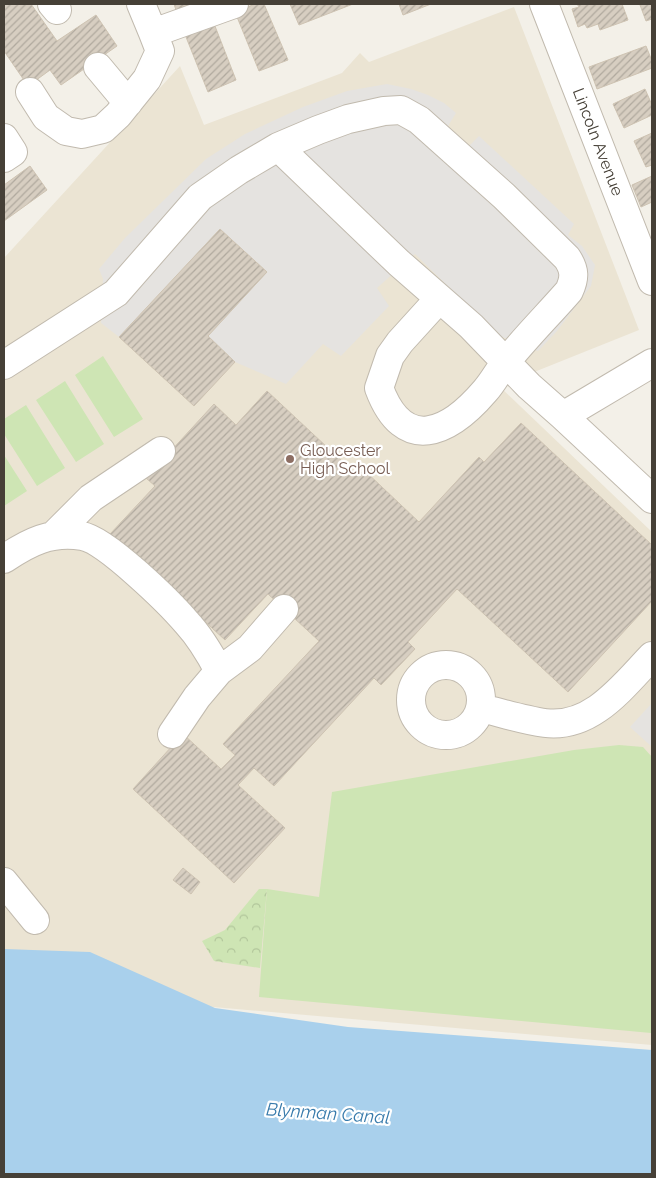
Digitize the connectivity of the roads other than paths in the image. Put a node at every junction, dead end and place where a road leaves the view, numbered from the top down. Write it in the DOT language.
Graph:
graph roads {
  1 [pos="141,4"];
  2 [pos="234,4"];
  3 [pos="544,4"];
  4 [pos="153,33"];
  5 [pos="98,67"];
  6 [pos="30,92"];
  7 [pos="128,103"];
  8 [pos="4,138"];
  9 [pos="278,147"];
  10 [pos="4,158"];
  11 [pos="652,281"];
  12 [pos="439,298"];
  13 [pos="505,362"];
  14 [pos="652,363"];
  15 [pos="4,365"];
  16 [pos="563,416"];
  17 [pos="162,451"];
  18 [pos="652,499"];
  19 [pos="54,535"];
  20 [pos="4,558"];
  21 [pos="284,609"];
  22 [pos="652,656"];
  23 [pos="219,670"];
  24 [pos="481,708"];
  25 [pos="172,734"];
  26 [pos="4,882"];
  27 [pos="35,920"];
  1 -- 4 [label="street"];
  2 -- 4 [label="street"];
  3 -- 11 [label="street, Lincoln Avenue"];
  4 -- 7 [label="street"];
  5 -- 7 [label="street"];
  6 -- 7 [label="street"];
  8 -- 10 [label="street"];
  9 -- 12 [label="street"];
  9 -- 13 [label="street"];
  9 -- 15 [label="street"];
  12 -- 13 [label="street"];
  12 -- 13 [label="street"];
  13 -- 16 [label="street"];
  14 -- 16 [label="street"];
  16 -- 18 [label="street"];
  17 -- 19 [label="street"];
  19 -- 20 [label="street"];
  19 -- 23 [label="street"];
  21 -- 23 [label="street"];
  22 -- 24 [label="street"];
  23 -- 25 [label="street"];
  26 -- 27 [label="street"];
}
